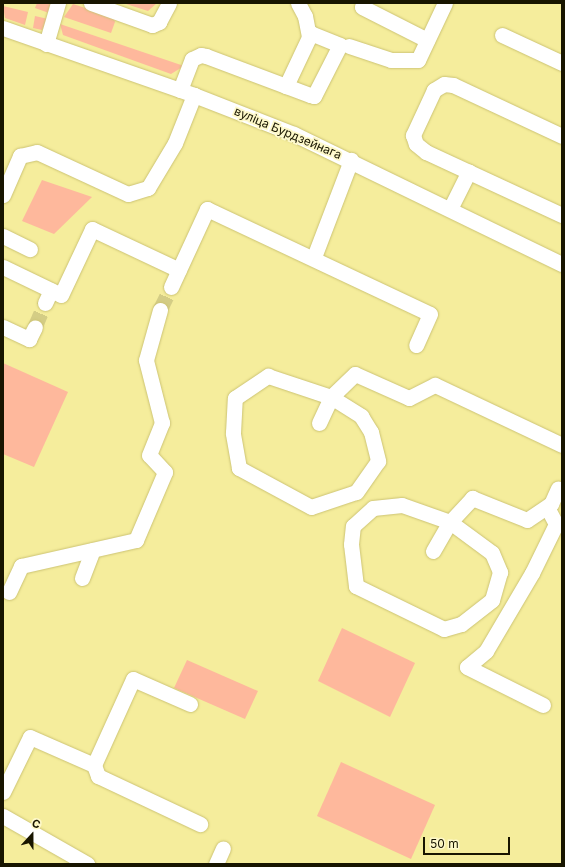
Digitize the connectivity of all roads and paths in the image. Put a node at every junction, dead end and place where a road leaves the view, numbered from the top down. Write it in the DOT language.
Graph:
graph roads {
  1 [pos="58,3"];
  2 [pos="91,3"];
  3 [pos="169,3"];
  4 [pos="298,3"];
  5 [pos="364,3"];
  6 [pos="445,3"];
  7 [pos="3,28"];
  8 [pos="502,35"];
  9 [pos="309,37"];
  10 [pos="427,40"];
  11 [pos="46,44"];
  12 [pos="349,46"];
  13 [pos="562,63"];
  14 [pos="286,86"];
  15 [pos="180,90"];
  16 [pos="194,95"];
  17 [pos="562,136"];
  18 [pos="351,160"];
  19 [pos="469,171"];
  20 [pos="3,195"];
  21 [pos="450,209"];
  22 [pos="562,215"];
  23 [pos="3,236"];
  24 [pos="30,249"];
  25 [pos="314,257"];
  26 [pos="562,264"];
  27 [pos="3,267"];
  28 [pos="179,270"];
  29 [pos="171,287"];
  30 [pos="160,310"];
  31 [pos="3,327"];
  32 [pos="35,327"];
  33 [pos="416,345"];
  34 [pos="332,397"];
  35 [pos="319,423"];
  36 [pos="562,444"];
  37 [pos="558,488"];
  38 [pos="547,507"];
  39 [pos="450,522"];
  40 [pos="94,550"];
  41 [pos="433,551"];
  42 [pos="82,578"];
  43 [pos="9,592"];
  44 [pos="190,704"];
  45 [pos="543,705"];
  46 [pos="94,765"];
  47 [pos="3,792"];
  48 [pos="3,816"];
  49 [pos="200,824"];
  50 [pos="223,848"];
  51 [pos="87,864"];
  52 [pos="216,864"];
  1 -- 11 [label="street"];
  2 -- 3 [label="street"];
  4 -- 9 [label="street"];
  5 -- 10 [label="street"];
  6 -- 10 [label="street"];
  7 -- 11 [label="street, вуліца Бурдзейнага"];
  8 -- 13 [label="street"];
  9 -- 14 [label="street"];
  9 -- 14 [label="street"];
  10 -- 12 [label="street"];
  11 -- 15 [label="street, вуліца Бурдзейнага"];
  14 -- 15 [label="street"];
  15 -- 16 [label="street, вуліца Бурдзейнага"];
  16 -- 18 [label="street, вуліца Бурдзейнага"];
  16 -- 20 [label="street"];
  17 -- 19 [label="street"];
  18 -- 21 [label="street, вуліца Бурдзейнага"];
  18 -- 25 [label="street"];
  19 -- 21 [label="street"];
  19 -- 22 [label="street"];
  21 -- 26 [label="street, вуліца Бурдзейнага"];
  23 -- 24 [label="street"];
  25 -- 28 [label="street"];
  25 -- 33 [label="street"];
  27 -- 28 [label="street"];
  28 -- 29 [label="street"];
  30 -- 40 [label="street"];
  31 -- 32 [label="street"];
  34 -- 34 [label="street"];
  34 -- 35 [label="street"];
  34 -- 36 [label="street"];
  37 -- 38 [label="street"];
  38 -- 39 [label="street"];
  38 -- 45 [label="street"];
  39 -- 39 [label="street"];
  39 -- 41 [label="street"];
  40 -- 42 [label="street"];
  40 -- 43 [label="street"];
  44 -- 46 [label="street"];
  46 -- 47 [label="street"];
  46 -- 49 [label="street"];
  48 -- 51 [label="street"];
  50 -- 52 [label="street"];
}
